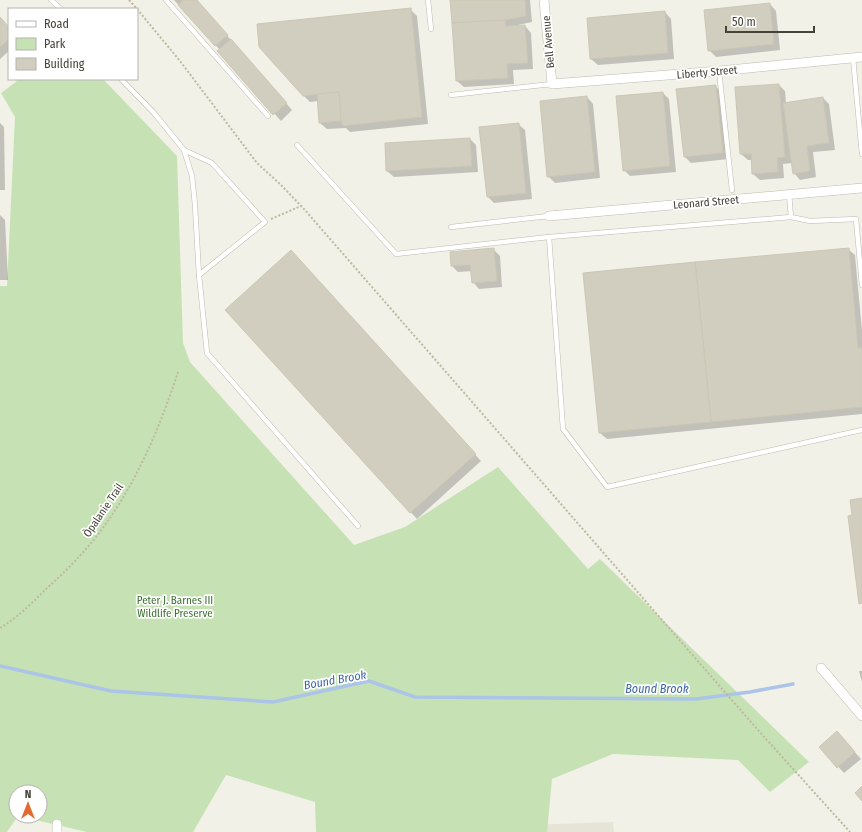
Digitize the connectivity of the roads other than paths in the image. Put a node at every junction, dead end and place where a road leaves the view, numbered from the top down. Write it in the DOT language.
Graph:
graph roads {
  1 [pos="51,0"];
  2 [pos="166,0"];
  3 [pos="428,0"];
  4 [pos="544,0"];
  5 [pos="60,8"];
  6 [pos="431,29"];
  7 [pos="858,58"];
  8 [pos="719,71"];
  9 [pos="122,80"];
  10 [pos="552,84"];
  11 [pos="451,95"];
  12 [pos="268,116"];
  13 [pos="297,145"];
  14 [pos="184,150"];
  15 [pos="862,154"];
  16 [pos="862,188"];
  17 [pos="732,190"];
  18 [pos="788,194"];
  19 [pos="549,216"];
  20 [pos="791,217"];
  21 [pos="451,227"];
  22 [pos="548,237"];
  23 [pos="199,275"];
  24 [pos="862,285"];
  25 [pos="862,430"];
  26 [pos="358,526"];
  27 [pos="821,668"];
  28 [pos="862,716"];
  1 -- 5 [label="lane"];
  2 -- 12 [label="lane"];
  3 -- 6 [label="lane"];
  4 -- 10 [label="street, Bell Avenue"];
  7 -- 8 [label="street, Liberty Street"];
  7 -- 15 [label="lane"];
  8 -- 10 [label="street, Liberty Street"];
  8 -- 17 [label="lane"];
  9 -- 14 [label="lane"];
  10 -- 11 [label="lane"];
  13 -- 22 [label="lane"];
  14 -- 23 [label="lane"];
  14 -- 23 [label="lane"];
  16 -- 18 [label="street, Leonard Street"];
  18 -- 19 [label="street, Leonard Street"];
  18 -- 20 [label="lane"];
  19 -- 21 [label="lane"];
  20 -- 22 [label="lane"];
  20 -- 24 [label="lane"];
  22 -- 25 [label="lane"];
  23 -- 26 [label="lane"];
  27 -- 28 [label="street"];
}
